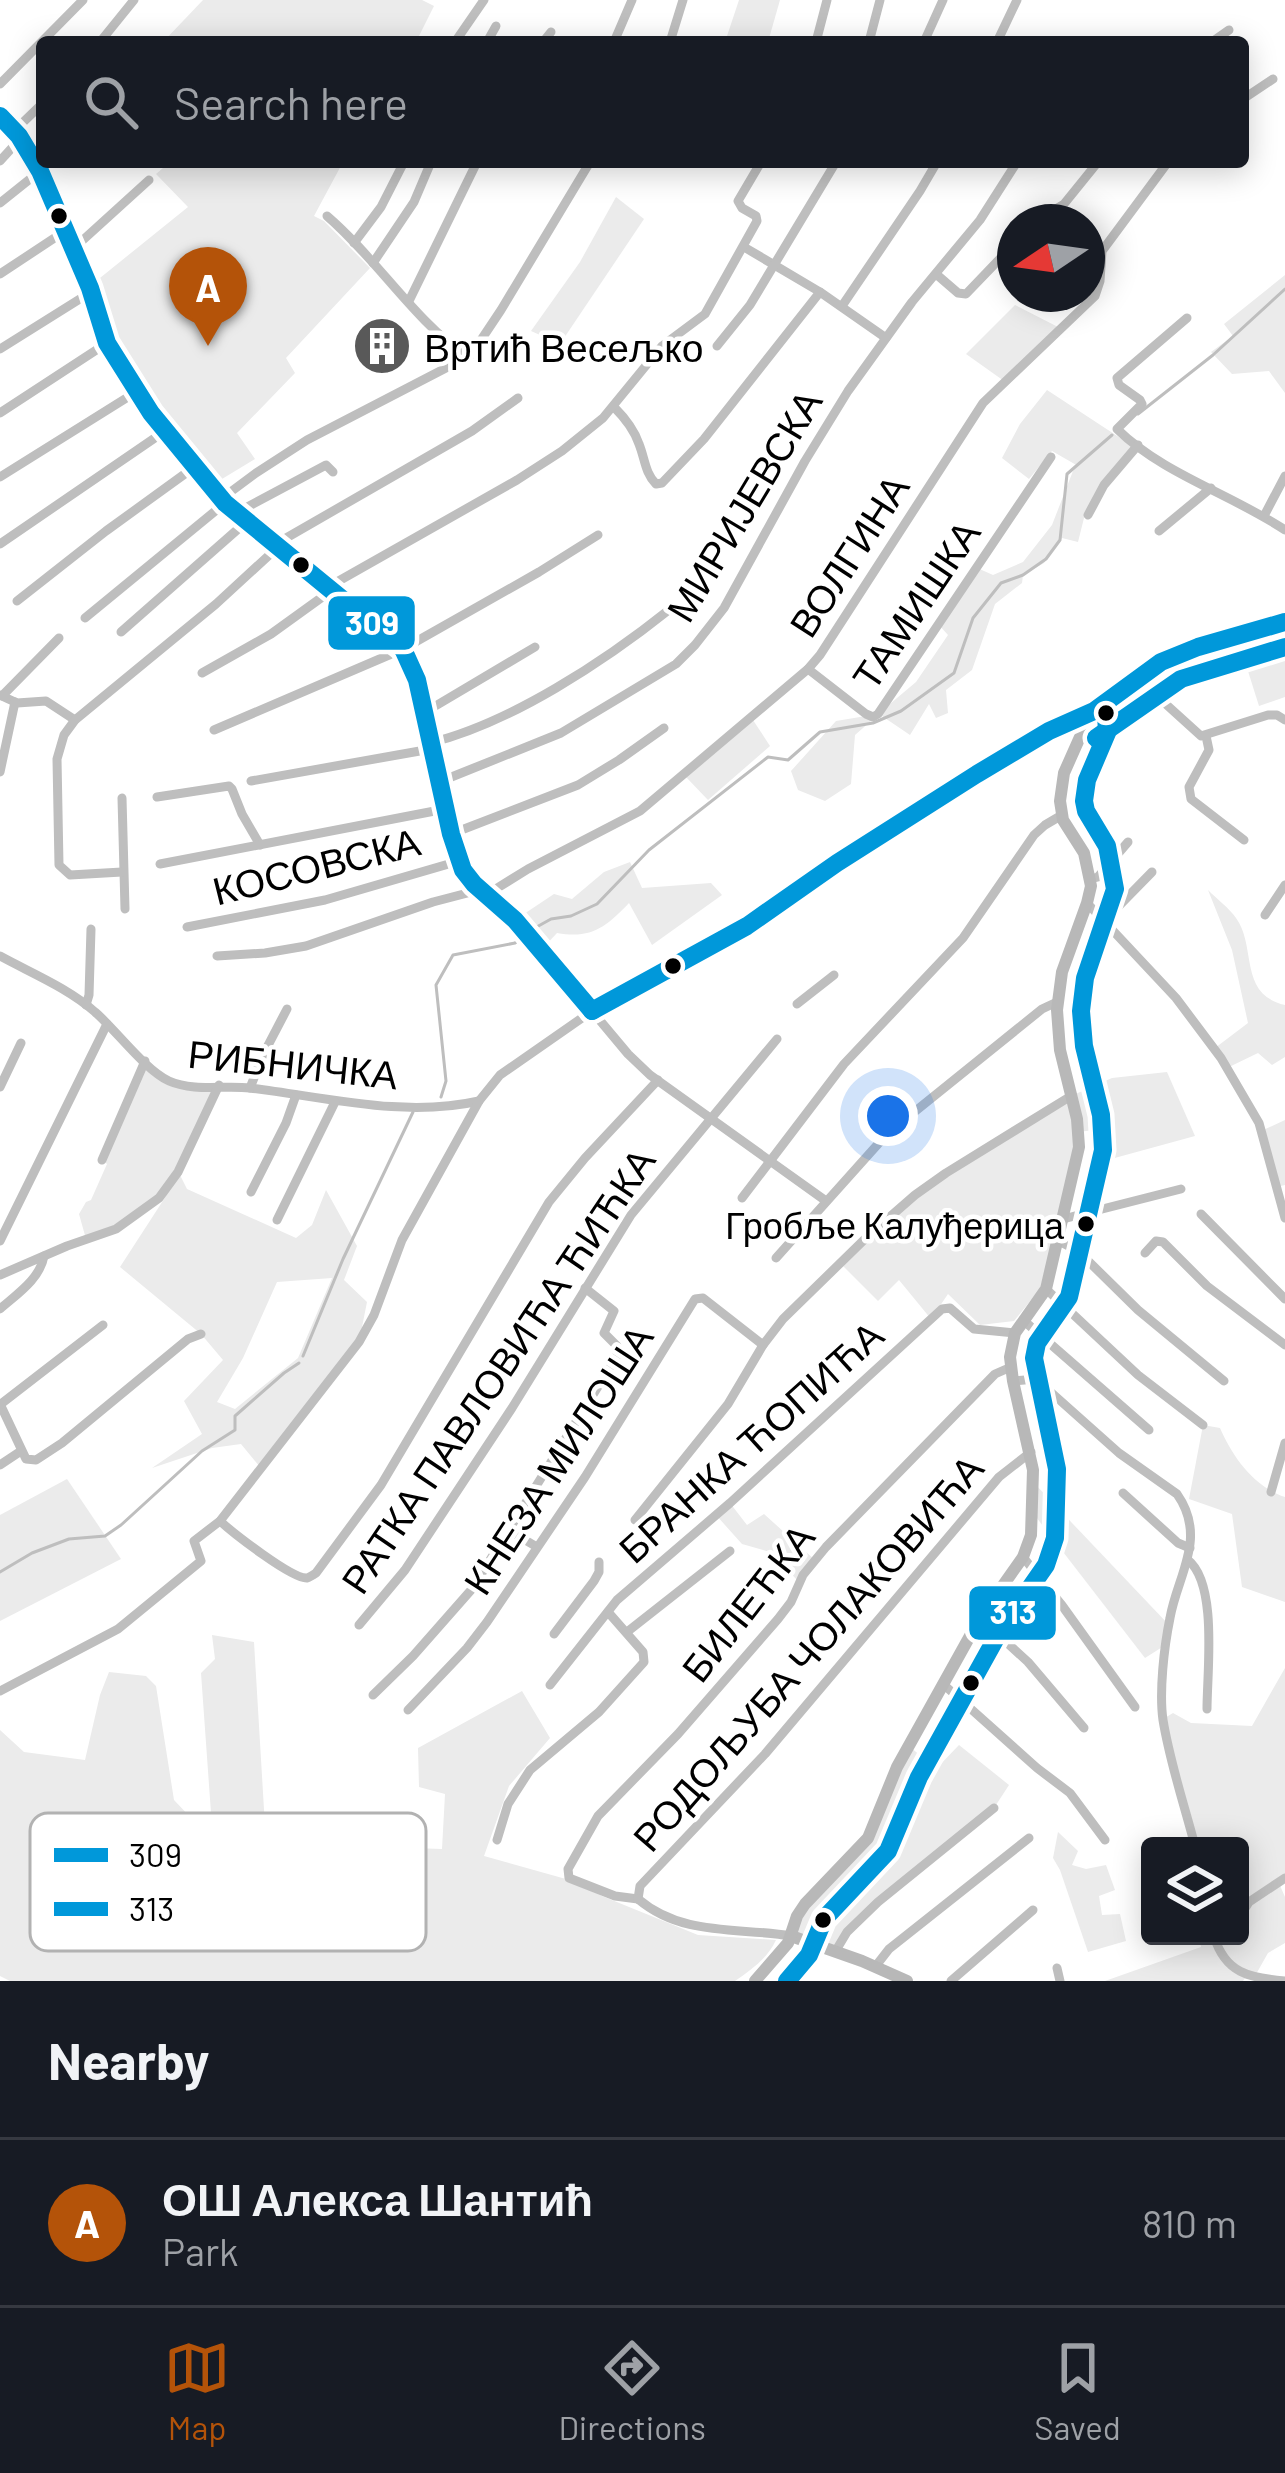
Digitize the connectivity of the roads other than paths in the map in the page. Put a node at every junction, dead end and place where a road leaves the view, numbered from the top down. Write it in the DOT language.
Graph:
graph roads {
  1 [pos="83,0"];
  2 [pos="134,0"];
  3 [pos="484,0"];
  4 [pos="632,0"];
  5 [pos="683,0"];
  6 [pos="827,0"];
  7 [pos="880,0"];
  8 [pos="943,0"];
  9 [pos="1017,0"];
  10 [pos="496,26"];
  11 [pos="1229,30"];
  12 [pos="551,32"];
  13 [pos="47,36"];
  14 [pos="105,36"];
  15 [pos="459,36"];
  16 [pos="490,36"];
  17 [pos="548,36"];
  18 [pos="617,36"];
  19 [pos="672,36"];
  20 [pos="818,36"];
  21 [pos="871,36"];
  22 [pos="927,36"];
  23 [pos="1000,36"];
  24 [pos="1220,36"];
  25 [pos="36,48"];
  26 [pos="1273,79"];
  27 [pos="0,84"];
  28 [pos="1249,95"];
  29 [pos="36,111"];
  30 [pos="0,116"];
  31 [pos="17,135"];
  32 [pos="0,161"];
  33 [pos="36,165"];
  34 [pos="38,168"];
  35 [pos="401,168"];
  36 [pos="428,168"];
  37 [pos="473,168"];
  38 [pos="586,168"];
  39 [pos="757,168"];
  40 [pos="832,168"];
  41 [pos="933,168"];
  42 [pos="1013,168"];
  43 [pos="1093,168"];
  44 [pos="1164,168"];
  45 [pos="40,171"];
  46 [pos="149,180"];
  47 [pos="0,203"];
  48 [pos="1064,204"];
  49 [pos="327,216"];
  50 [pos="65,231"];
  51 [pos="354,243"];
  52 [pos="744,248"];
  53 [pos="73,249"];
  54 [pos="997,262"];
  55 [pos="374,263"];
  56 [pos="776,264"];
  57 [pos="0,274"];
  58 [pos="936,274"];
  59 [pos="91,292"];
  60 [pos="820,292"];
  61 [pos="409,302"];
  62 [pos="842,306"];
  63 [pos="1187,318"];
  64 [pos="886,338"];
  65 [pos="107,343"];
  66 [pos="718,346"];
  67 [pos="0,349"];
  68 [pos="467,357"];
  69 [pos="136,392"];
  70 [pos="518,398"];
  71 [pos="614,407"];
  72 [pos="0,413"];
  73 [pos="165,431"];
  74 [pos="1138,445"];
  75 [pos="1051,457"];
  76 [pos="193,468"];
  77 [pos="333,472"];
  78 [pos="1285,476"];
  79 [pos="0,477"];
  80 [pos="1211,488"];
  81 [pos="223,501"];
  82 [pos="1088,515"];
  83 [pos="1264,515"];
  84 [pos="241,518"];
  85 [pos="1285,530"];
  86 [pos="1159,531"];
  87 [pos="598,535"];
  88 [pos="0,544"];
  89 [pos="276,546"];
  90 [pos="330,588"];
  91 [pos="17,601"];
  92 [pos="670,609"];
  93 [pos="86,618"];
  94 [pos="1285,622"];
  95 [pos="121,632"];
  96 [pos="58,638"];
  97 [pos="535,647"];
  98 [pos="403,650"];
  99 [pos="808,669"];
  100 [pos="202,673"];
  101 [pos="1137,678"];
  102 [pos="1,696"];
  103 [pos="15,702"];
  104 [pos="423,710"];
  105 [pos="1082,718"];
  106 [pos="75,720"];
  107 [pos="1285,720"];
  108 [pos="664,728"];
  109 [pos="214,730"];
  110 [pos="1206,736"];
  111 [pos="430,746"];
  112 [pos="0,772"];
  113 [pos="251,781"];
  114 [pos="439,782"];
  115 [pos="157,797"];
  116 [pos="122,798"];
  117 [pos="445,809"];
  118 [pos="1062,815"];
  119 [pos="451,834"];
  120 [pos="1244,840"];
  121 [pos="1128,842"];
  122 [pos="260,845"];
  123 [pos="459,861"];
  124 [pos="160,864"];
  125 [pos="122,872"];
  126 [pos="1152,872"];
  127 [pos="1090,879"];
  128 [pos="1285,885"];
  129 [pos="483,892"];
  130 [pos="1088,903"];
  131 [pos="125,909"];
  132 [pos="1265,915"];
  133 [pos="1105,920"];
  134 [pos="188,927"];
  135 [pos="91,929"];
  136 [pos="0,956"];
  137 [pos="218,956"];
  138 [pos="834,975"];
  139 [pos="1057,1002"];
  140 [pos="86,1004"];
  141 [pos="797,1004"];
  142 [pos="287,1009"];
  143 [pos="592,1011"];
  144 [pos="107,1024"];
  145 [pos="777,1039"];
  146 [pos="21,1043"];
  147 [pos="145,1060"];
  148 [pos="658,1080"];
  149 [pos="219,1085"];
  150 [pos="0,1087"];
  151 [pos="250,1088"];
  152 [pos="296,1095"];
  153 [pos="1071,1096"];
  154 [pos="479,1101"];
  155 [pos="335,1102"];
  156 [pos="711,1117"];
  157 [pos="102,1160"];
  158 [pos="770,1161"];
  159 [pos="1281,1186"];
  160 [pos="1180,1189"];
  161 [pos="251,1192"];
  162 [pos="742,1198"];
  163 [pos="826,1201"];
  164 [pos="1201,1214"];
  165 [pos="1285,1218"];
  166 [pos="1063,1219"];
  167 [pos="277,1220"];
  168 [pos="1057,1240"];
  169 [pos="0,1241"];
  170 [pos="1145,1252"];
  171 [pos="44,1256"];
  172 [pos="776,1258"];
  173 [pos="0,1275"];
  174 [pos="585,1288"];
  175 [pos="1046,1289"];
  176 [pos="1285,1299"];
  177 [pos="0,1309"];
  178 [pos="103,1325"];
  179 [pos="1019,1326"];
  180 [pos="201,1334"];
  181 [pos="763,1345"];
  182 [pos="1285,1345"];
  183 [pos="1012,1374"];
  184 [pos="1224,1381"];
  185 [pos="0,1404"];
  186 [pos="1203,1425"];
  187 [pos="1149,1430"];
  188 [pos="1285,1443"];
  189 [pos="21,1451"];
  190 [pos="1030,1452"];
  191 [pos="0,1465"];
  192 [pos="1270,1492"];
  193 [pos="1123,1493"];
  194 [pos="634,1520"];
  195 [pos="220,1521"];
  196 [pos="510,1531"];
  197 [pos="537,1547"];
  198 [pos="730,1551"];
  199 [pos="1189,1554"];
  200 [pos="1023,1556"];
  201 [pos="599,1562"];
  202 [pos="594,1581"];
  203 [pos="617,1600"];
  204 [pos="608,1612"];
  205 [pos="980,1618"];
  206 [pos="359,1625"];
  207 [pos="627,1631"];
  208 [pos="554,1634"];
  209 [pos="943,1684"];
  210 [pos="550,1685"];
  211 [pos="0,1691"];
  212 [pos="373,1695"];
  213 [pos="1136,1707"];
  214 [pos="1207,1709"];
  215 [pos="408,1710"];
  216 [pos="1084,1728"];
  217 [pos="994,1808"];
  218 [pos="1193,1837"];
  219 [pos="1029,1838"];
  220 [pos="497,1840"];
  221 [pos="1105,1840"];
  222 [pos="1285,1878"];
  223 [pos="638,1899"];
  224 [pos="1249,1902"];
  225 [pos="1033,1910"];
  226 [pos="791,1936"];
  227 [pos="1219,1945"];
  228 [pos="835,1952"];
  229 [pos="875,1967"];
  230 [pos="1057,1968"];
  231 [pos="755,1981"];
  232 [pos="907,1981"];
  233 [pos="951,1981"];
  234 [pos="1060,1981"];
  235 [pos="1285,1981"];
  1 -- 13 [label="street"];
  2 -- 14 [label="street"];
  3 -- 15 [label="street"];
  4 -- 18 [label="street"];
  5 -- 19 [label="street"];
  6 -- 20 [label="street"];
  7 -- 21 [label="street"];
  8 -- 22 [label="street"];
  9 -- 23 [label="street"];
  10 -- 16 [label="street"];
  11 -- 24 [label="street"];
  12 -- 17 [label="street"];
  25 -- 27 [label="street"];
  26 -- 28 [label="street"];
  29 -- 31 [label="street"];
  30 -- 31 [label="street"];
  31 -- 32 [label="street"];
  31 -- 33 [label="street"];
  34 -- 45 [label="street"];
  35 -- 51 [label="street"];
  36 -- 55 [label="street"];
  37 -- 61 [label="street"];
  38 -- 68 [label="street"];
  39 -- 52 [label="street"];
  40 -- 56 [label="street"];
  41 -- 62 [label="street"];
  42 -- 58 [label="street, МИРИЈЕВСКА"];
  43 -- 48 [label="street"];
  44 -- 99 [label="street, ВОЛГИНА"];
  45 -- 47 [label="street"];
  45 -- 50 [label="street"];
  46 -- 53 [label="street"];
  49 -- 51 [label="street"];
  50 -- 53 [label="street"];
  50 -- 57 [label="street"];
  51 -- 55 [label="street"];
  52 -- 56 [label="street"];
  52 -- 71 [label="street"];
  53 -- 59 [label="street"];
  54 -- 58 [label="street"];
  55 -- 61 [label="street"];
  56 -- 60 [label="street"];
  56 -- 66 [label="street"];
  58 -- 64 [label="street, МИРИЈЕВСКА"];
  59 -- 65 [label="street"];
  59 -- 67 [label="street"];
  60 -- 62 [label="street"];
  60 -- 71 [label="street"];
  61 -- 68 [label="street"];
  62 -- 64 [label="street"];
  63 -- 74 [label="street"];
  64 -- 114 [label="street, МИРИЈЕВСКА"];
  65 -- 69 [label="street"];
  65 -- 72 [label="street"];
  68 -- 81 [label="street"];
  69 -- 73 [label="street"];
  69 -- 79 [label="street"];
  70 -- 89 [label="street"];
  71 -- 90 [label="street"];
  73 -- 76 [label="street"];
  73 -- 88 [label="street"];
  74 -- 80 [label="street"];
  74 -- 82 [label="street"];
  75 -- 99 [label="street, ТАМИШКА"];
  76 -- 81 [label="street"];
  76 -- 91 [label="street"];
  77 -- 84 [label="street"];
  78 -- 83 [label="street"];
  80 -- 83 [label="street"];
  80 -- 86 [label="street"];
  81 -- 84 [label="street"];
  81 -- 93 [label="street"];
  83 -- 85 [label="street"];
  84 -- 89 [label="street"];
  84 -- 95 [label="street"];
  87 -- 98 [label="street"];
  89 -- 90 [label="street"];
  89 -- 106 [label="street"];
  90 -- 98 [label="street"];
  90 -- 100 [label="street"];
  92 -- 111 [label="street"];
  94 -- 101 [label="street"];
  96 -- 102 [label="street"];
  97 -- 104 [label="street"];
  98 -- 104 [label="street"];
  98 -- 109 [label="street"];
  99 -- 129 [label="street, ВОЛГИНА"];
  101 -- 105 [label="street"];
  101 -- 110 [label="street"];
  102 -- 103 [label="street"];
  103 -- 106 [label="street"];
  103 -- 112 [label="street"];
  104 -- 111 [label="street"];
  105 -- 118 [label="street"];
  105 -- 143 [label="street"];
  106 -- 125 [label="street"];
  107 -- 110 [label="street"];
  108 -- 119 [label="street"];
  110 -- 120 [label="street"];
  111 -- 113 [label="street"];
  111 -- 114 [label="street"];
  114 -- 117 [label="street"];
  115 -- 122 [label="street"];
  116 -- 125 [label="street"];
  117 -- 119 [label="street"];
  117 -- 122 [label="street"];
  118 -- 127 [label="street"];
  118 -- 158 [label="street"];
  119 -- 123 [label="street"];
  121 -- 127 [label="street"];
  122 -- 124 [label="street"];
  123 -- 129 [label="street"];
  123 -- 134 [label="street, КОСОВСКА"];
  125 -- 131 [label="street"];
  126 -- 133 [label="street"];
  127 -- 130 [label="street"];
  128 -- 132 [label="street"];
  129 -- 137 [label="street, ВОЛГИНА"];
  129 -- 143 [label="street"];
  130 -- 133 [label="street"];
  130 -- 139 [label="street"];
  133 -- 159 [label="street"];
  135 -- 140 [label="street"];
  136 -- 140 [label="street, РИБНИЧКА"];
  138 -- 141 [label="street"];
  139 -- 153 [label="street"];
  139 -- 163 [label="street"];
  140 -- 144 [label="street, РИБНИЧКА"];
  142 -- 151 [label="street"];
  143 -- 148 [label="street"];
  143 -- 154 [label="street"];
  144 -- 147 [label="street, РИБНИЧКА"];
  144 -- 169 [label="street"];
  145 -- 156 [label="street, РАТКА ПАВЛОВИЋА ЋИЋКА"];
  146 -- 150 [label="street"];
  147 -- 149 [label="street, РИБНИЧКА"];
  147 -- 157 [label="street"];
  148 -- 156 [label="street"];
  148 -- 195 [label="street"];
  149 -- 151 [label="street, РИБНИЧКА"];
  149 -- 171 [label="street"];
  151 -- 152 [label="street, РИБНИЧКА"];
  152 -- 155 [label="street, РИБНИЧКА"];
  152 -- 161 [label="street"];
  153 -- 166 [label="street"];
  153 -- 181 [label="street"];
  154 -- 155 [label="street, РИБНИЧКА"];
  154 -- 195 [label="street"];
  155 -- 167 [label="street"];
  156 -- 158 [label="street"];
  156 -- 174 [label="street, РАТКА ПАВЛОВИЋА ЋИЋКА"];
  158 -- 162 [label="street"];
  158 -- 163 [label="street"];
  159 -- 165 [label="street"];
  160 -- 166 [label="street"];
  163 -- 172 [label="street"];
  164 -- 176 [label="street"];
  166 -- 168 [label="street"];
  168 -- 175 [label="street"];
  168 -- 184 [label="street"];
  170 -- 182 [label="street"];
  171 -- 173 [label="street"];
  171 -- 177 [label="street"];
  174 -- 196 [label="street, КНЕЗА МИЛОША"];
  174 -- 206 [label="street, РАТКА ПАВЛОВИЋА ЋИЋКА"];
  175 -- 179 [label="street"];
  175 -- 186 [label="street"];
  178 -- 185 [label="street"];
  179 -- 183 [label="street"];
  179 -- 187 [label="street"];
  179 -- 203 [label="street, БРАНКА ЋОПИЋА"];
  180 -- 189 [label="street"];
  181 -- 194 [label="street"];
  181 -- 197 [label="street, КНЕЗА МИЛОША"];
  183 -- 190 [label="street"];
  183 -- 199 [label="street"];
  183 -- 223 [label="street, БИЛЕЋКА"];
  185 -- 189 [label="street"];
  188 -- 192 [label="street"];
  189 -- 191 [label="street"];
  190 -- 200 [label="street"];
  190 -- 223 [label="street, РОДОЉУБА ЧОЛАКОВИЋА"];
  193 -- 199 [label="street"];
  195 -- 211 [label="street"];
  196 -- 197 [label="street"];
  196 -- 212 [label="street, КНЕЗА МИЛОША"];
  197 -- 215 [label="street, КНЕЗА МИЛОША"];
  198 -- 207 [label="street"];
  199 -- 214 [label="street"];
  199 -- 218 [label="street"];
  200 -- 205 [label="street"];
  200 -- 213 [label="street"];
  201 -- 202 [label="street"];
  202 -- 203 [label="street"];
  202 -- 208 [label="street"];
  203 -- 204 [label="street, БРАНКА ЋОПИЋА"];
  204 -- 207 [label="street"];
  204 -- 210 [label="street, БРАНКА ЋОПИЋА"];
  205 -- 209 [label="street"];
  205 -- 216 [label="street"];
  207 -- 220 [label="street"];
  209 -- 221 [label="street"];
  209 -- 226 [label="street"];
  217 -- 228 [label="street"];
  219 -- 229 [label="street"];
  222 -- 224 [label="street"];
  223 -- 226 [label="street"];
  225 -- 233 [label="street"];
  226 -- 228 [label="street"];
  226 -- 231 [label="street"];
  227 -- 235 [label="street"];
  228 -- 229 [label="street"];
  229 -- 232 [label="street"];
  230 -- 234 [label="street"];
}
